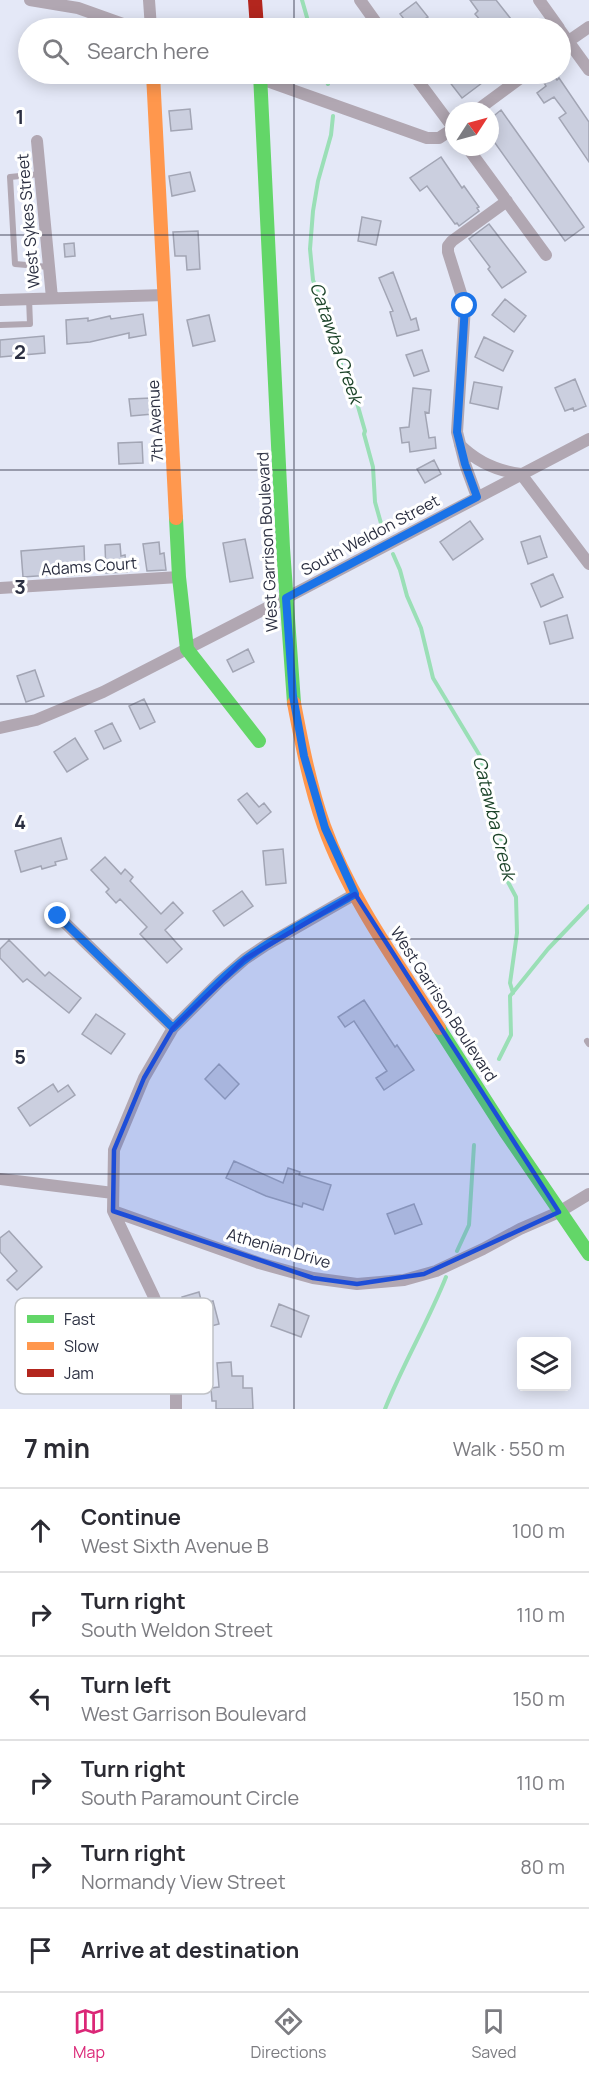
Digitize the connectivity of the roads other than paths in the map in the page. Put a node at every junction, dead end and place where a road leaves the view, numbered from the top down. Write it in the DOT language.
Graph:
graph roads {
  1 [pos="30,0"];
  2 [pos="149,0"];
  3 [pos="255,0"];
  4 [pos="360,0"];
  5 [pos="539,0"];
  6 [pos="106,18"];
  7 [pos="150,18"];
  8 [pos="256,18"];
  9 [pos="373,18"];
  10 [pos="552,18"];
  11 [pos="589,27"];
  12 [pos="571,39"];
  13 [pos="571,51"];
  14 [pos="589,70"];
  15 [pos="154,84"];
  16 [pos="260,84"];
  17 [pos="282,84"];
  18 [pos="421,84"];
  19 [pos="513,84"];
  20 [pos="489,102"];
  21 [pos="445,116"];
  22 [pos="445,134"];
  23 [pos="37,141"];
  24 [pos="474,156"];
  25 [pos="41,174"];
  26 [pos="507,201"];
  27 [pos="546,255"];
  28 [pos="49,267"];
  29 [pos="165,295"];
  30 [pos="29,298"];
  31 [pos="52,298"];
  32 [pos="0,300"];
  33 [pos="0,325"];
  34 [pos="589,439"];
  35 [pos="459,444"];
  36 [pos="521,474"];
  37 [pos="477,497"];
  38 [pos="589,564"];
  39 [pos="179,577"];
  40 [pos="0,588"];
  41 [pos="286,598"];
  42 [pos="187,649"];
  43 [pos="0,728"];
  44 [pos="259,741"];
  45 [pos="355,894"];
  46 [pos="58,916"];
  47 [pos="173,1028"];
  48 [pos="0,1179"];
  49 [pos="113,1193"];
  50 [pos="589,1194"];
  51 [pos="113,1211"];
  52 [pos="559,1212"];
  53 [pos="589,1254"];
  54 [pos="153,1298"];
  1 -- 6 [label="street"];
  2 -- 7 [label="street"];
  3 -- 8 [label="main road"];
  4 -- 9 [label="street"];
  5 -- 10 [label="street"];
  11 -- 12 [label="street"];
  13 -- 14 [label="street"];
  15 -- 29 [label="main road, 7th Avenue"];
  16 -- 41 [label="main road, West Garrison Boulevard"];
  17 -- 22 [label="street"];
  18 -- 21 [label="street"];
  19 -- 20 [label="street"];
  23 -- 25 [label="street, West Sykes Street"];
  24 -- 26 [label="street"];
  25 -- 28 [label="street, West Sykes Street"];
  25 -- 28 [label="lane"];
  26 -- 27 [label="street"];
  26 -- 35 [label="street"];
  28 -- 31 [label="street, West Sykes Street"];
  29 -- 31 [label="street"];
  29 -- 39 [label="main road, 7th Avenue"];
  30 -- 31 [label="street"];
  30 -- 32 [label="street"];
  30 -- 33 [label="lane"];
  34 -- 36 [label="street, South Weldon Street"];
  35 -- 36 [label="street"];
  35 -- 37 [label="street"];
  36 -- 37 [label="street, South Weldon Street"];
  36 -- 38 [label="street"];
  37 -- 41 [label="street, South Weldon Street"];
  39 -- 40 [label="street, Adams Court"];
  39 -- 42 [label="main road, 7th Avenue"];
  41 -- 42 [label="street, South Weldon Street"];
  41 -- 45 [label="main road, West Garrison Boulevard"];
  42 -- 43 [label="street, South Weldon Street"];
  42 -- 44 [label="main road"];
  45 -- 47 [label="street"];
  45 -- 52 [label="main road, West Garrison Boulevard"];
  46 -- 47 [label="street"];
  47 -- 49 [label="street"];
  48 -- 49 [label="street"];
  49 -- 51 [label="street"];
  50 -- 52 [label="street, Athenian Drive"];
  51 -- 52 [label="street, Athenian Drive"];
  51 -- 54 [label="street"];
  52 -- 53 [label="main road, West Garrison Boulevard"];
}
